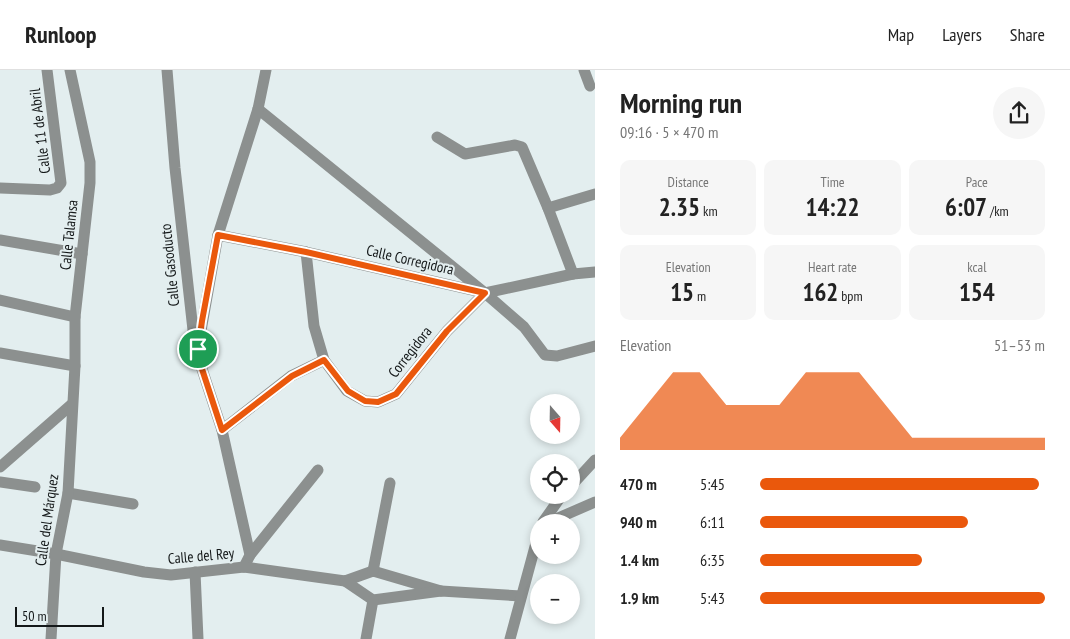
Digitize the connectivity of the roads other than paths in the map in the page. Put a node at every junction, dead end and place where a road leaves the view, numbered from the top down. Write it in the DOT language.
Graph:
graph roads {
  1 [pos="47,70"];
  2 [pos="70,70"];
  3 [pos="167,70"];
  4 [pos="266,70"];
  5 [pos="584,70"];
  6 [pos="590,86"];
  7 [pos="258,109"];
  8 [pos="438,137"];
  9 [pos="0,188"];
  10 [pos="595,194"];
  11 [pos="548,208"];
  12 [pos="218,235"];
  13 [pos="0,240"];
  14 [pos="306,252"];
  15 [pos="82,254"];
  16 [pos="595,272"];
  17 [pos="573,274"];
  18 [pos="485,293"];
  19 [pos="0,300"];
  20 [pos="75,317"];
  21 [pos="595,346"];
  22 [pos="198,349"];
  23 [pos="0,354"];
  24 [pos="324,360"];
  25 [pos="74,366"];
  26 [pos="72,405"];
  27 [pos="222,430"];
  28 [pos="595,460"];
  29 [pos="0,466"];
  30 [pos="318,470"];
  31 [pos="580,476"];
  32 [pos="0,482"];
  33 [pos="390,483"];
  34 [pos="35,487"];
  35 [pos="68,493"];
  36 [pos="595,502"];
  37 [pos="133,504"];
  38 [pos="567,514"];
  39 [pos="0,545"];
  40 [pos="56,554"];
  41 [pos="250,556"];
  42 [pos="530,564"];
  43 [pos="244,567"];
  44 [pos="373,571"];
  45 [pos="195,572"];
  46 [pos="345,581"];
  47 [pos="441,591"];
  48 [pos="521,596"];
  49 [pos="373,600"];
  50 [pos="51,639"];
  51 [pos="198,639"];
  52 [pos="366,639"];
  53 [pos="510,639"];
  1 -- 9 [label="street, Calle 11 de Abril"];
  2 -- 15 [label="street, Calle Talamsa"];
  3 -- 22 [label="street, Calle Gasoducto"];
  4 -- 7 [label="street"];
  5 -- 6 [label="street"];
  7 -- 12 [label="street"];
  7 -- 18 [label="street"];
  8 -- 11 [label="street"];
  10 -- 11 [label="street"];
  11 -- 17 [label="street"];
  12 -- 14 [label="street, Calle Corregidora"];
  12 -- 22 [label="street"];
  13 -- 15 [label="street"];
  14 -- 18 [label="street, Calle Corregidora"];
  14 -- 24 [label="street, Corregidora"];
  15 -- 20 [label="street, Calle Talamsa"];
  16 -- 17 [label="street, Calle Corregidora"];
  17 -- 18 [label="street, Calle Corregidora"];
  18 -- 21 [label="street"];
  18 -- 24 [label="street, Corregidora"];
  19 -- 20 [label="street"];
  20 -- 25 [label="street, Calle Talamsa"];
  22 -- 27 [label="street, Calle Gasoducto"];
  23 -- 25 [label="street"];
  24 -- 27 [label="street"];
  25 -- 26 [label="street, Calle Talamsa"];
  26 -- 29 [label="street"];
  26 -- 35 [label="street, Calle del Márquez"];
  27 -- 41 [label="street, Calle Gasoducto"];
  28 -- 31 [label="street"];
  30 -- 41 [label="street"];
  32 -- 34 [label="street"];
  33 -- 44 [label="street"];
  35 -- 37 [label="street"];
  35 -- 40 [label="street, Calle del Márquez"];
  36 -- 38 [label="street"];
  39 -- 40 [label="street, Calle del Rey"];
  40 -- 45 [label="street, Calle del Rey"];
  40 -- 50 [label="street, Calle del Márquez"];
  41 -- 43 [label="street"];
  42 -- 48 [label="street"];
  43 -- 45 [label="street, Calle del Rey"];
  43 -- 46 [label="street, Calle del Rey"];
  44 -- 46 [label="street, Calle del Rey"];
  44 -- 47 [label="street"];
  45 -- 51 [label="street"];
  46 -- 49 [label="street, Calle del Rey"];
  47 -- 48 [label="street"];
  47 -- 49 [label="street"];
  48 -- 53 [label="street"];
  49 -- 52 [label="street"];
}
